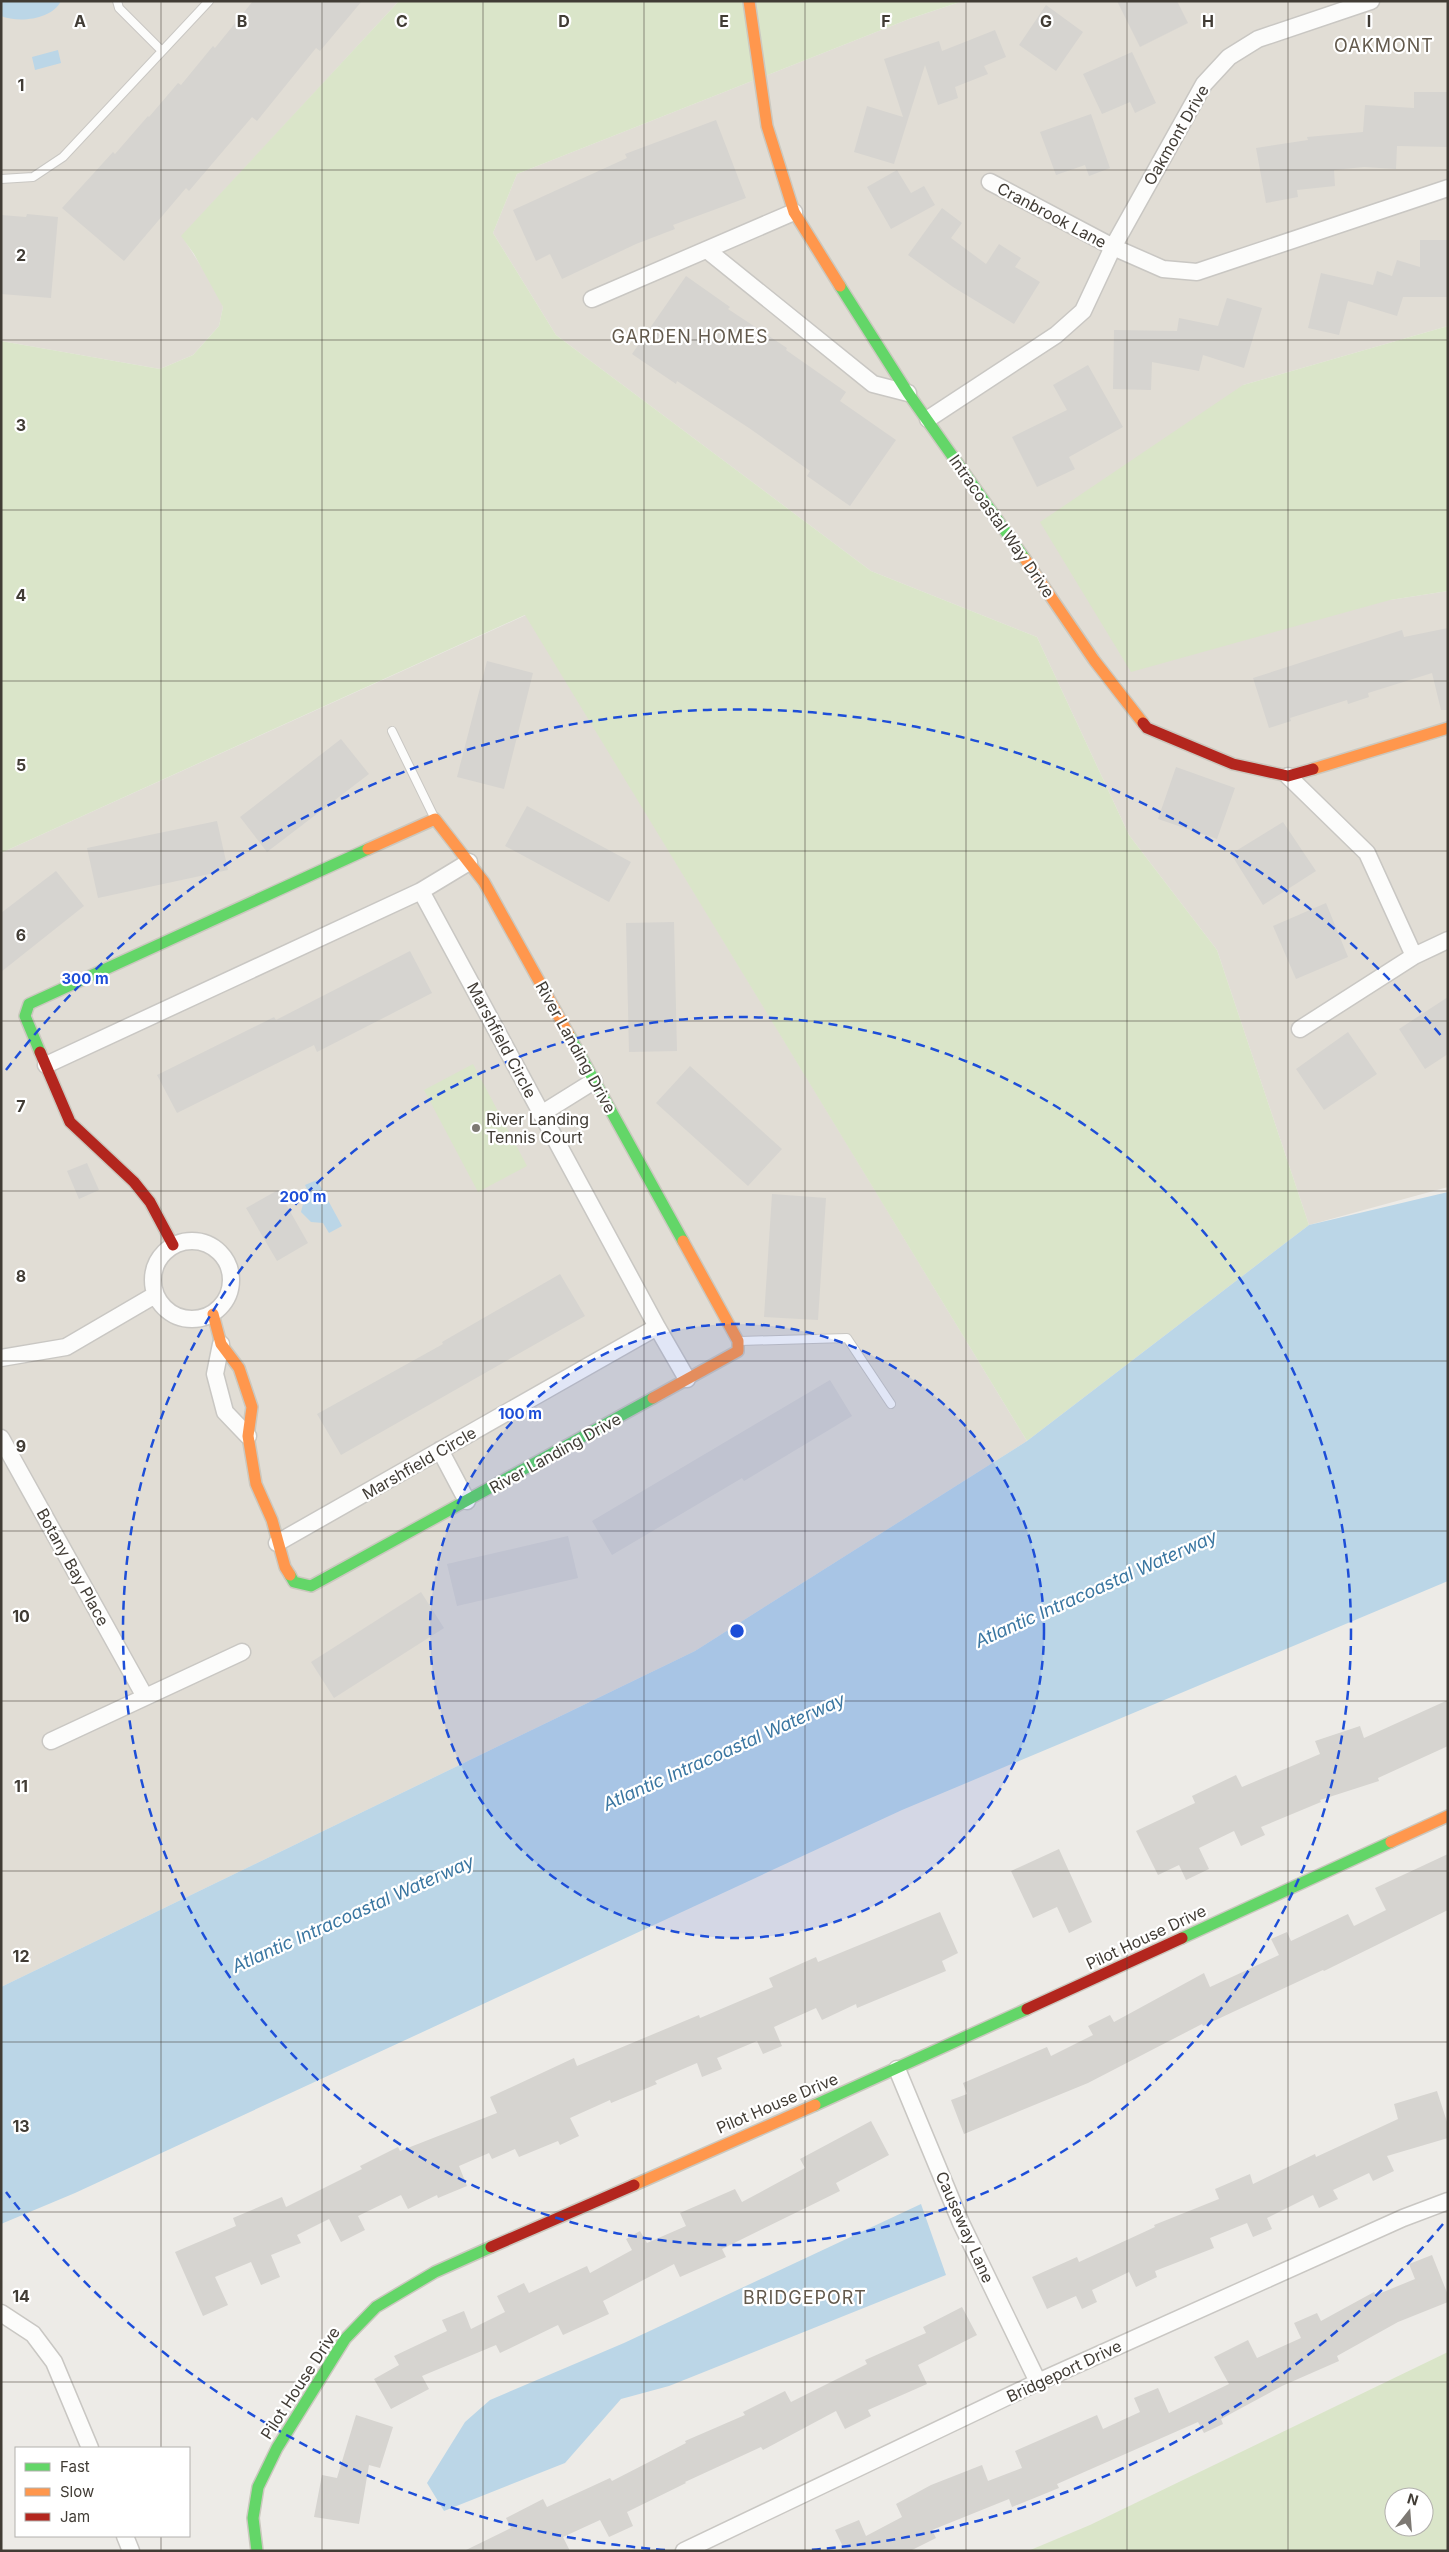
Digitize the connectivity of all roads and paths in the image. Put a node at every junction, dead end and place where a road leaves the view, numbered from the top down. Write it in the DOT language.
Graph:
graph roads {
  1 [pos="117,1"];
  2 [pos="209,1"];
  3 [pos="750,1"];
  4 [pos="1371,1"];
  5 [pos="162,51"];
  6 [pos="1,179"];
  7 [pos="990,182"];
  8 [pos="1448,188"];
  9 [pos="794,212"];
  10 [pos="1113,247"];
  11 [pos="707,250"];
  12 [pos="592,299"];
  13 [pos="908,393"];
  14 [pos="928,419"];
  15 [pos="1448,728"];
  16 [pos="392,731"];
  17 [pos="1288,776"];
  18 [pos="435,819"];
  19 [pos="469,862"];
  20 [pos="421,891"];
  21 [pos="1448,940"];
  22 [pos="1414,956"];
  23 [pos="1300,1029"];
  24 [pos="46,1065"];
  25 [pos="594,1082"];
  26 [pos="541,1114"];
  27 [pos="173,1245"];
  28 [pos="155,1295"];
  29 [pos="213,1314"];
  30 [pos="657,1327"];
  31 [pos="738,1341"];
  32 [pos="221,1344"];
  33 [pos="1,1358"];
  34 [pos="687,1379"];
  35 [pos="891,1404"];
  36 [pos="248,1436"];
  37 [pos="1,1438"];
  38 [pos="440,1450"];
  39 [pos="468,1501"];
  40 [pos="277,1544"];
  41 [pos="242,1652"];
  42 [pos="144,1695"];
  43 [pos="51,1741"];
  44 [pos="1448,1816"];
  45 [pos="897,2069"];
  46 [pos="1448,2201"];
  47 [pos="1,2313"];
  48 [pos="1038,2382"];
  49 [pos="90,2447"];
  50 [pos="125,2537"];
  51 [pos="131,2551"];
  52 [pos="257,2551"];
  53 [pos="684,2551"];
  1 -- 5 [label="lane"];
  2 -- 5 [label="lane"];
  3 -- 9 [label="street, Intracoastal Way Drive"];
  4 -- 10 [label="street, Oakmont Drive"];
  5 -- 6 [label="lane"];
  7 -- 10 [label="street, Cranbrook Lane"];
  8 -- 10 [label="street"];
  9 -- 11 [label="street"];
  9 -- 13 [label="street, Intracoastal Way Drive"];
  10 -- 14 [label="street, Oakmont Drive"];
  11 -- 12 [label="street"];
  11 -- 13 [label="street"];
  13 -- 14 [label="street, Intracoastal Way Drive"];
  14 -- 17 [label="street, Intracoastal Way Drive"];
  15 -- 17 [label="street"];
  16 -- 18 [label="lane"];
  17 -- 22 [label="street"];
  18 -- 19 [label="street, River Landing Drive"];
  18 -- 24 [label="street"];
  19 -- 20 [label="street"];
  19 -- 25 [label="street, River Landing Drive"];
  20 -- 24 [label="street"];
  20 -- 26 [label="street, Marshfield Circle"];
  21 -- 22 [label="street"];
  22 -- 23 [label="street"];
  24 -- 27 [label="street"];
  25 -- 26 [label="street"];
  25 -- 31 [label="street, River Landing Drive"];
  26 -- 30 [label="street, Marshfield Circle"];
  27 -- 28 [label="street"];
  27 -- 29 [label="street"];
  28 -- 29 [label="street"];
  28 -- 33 [label="street"];
  29 -- 32 [label="street, River Landing Drive"];
  30 -- 34 [label="street"];
  30 -- 38 [label="street, Marshfield Circle"];
  31 -- 34 [label="street, River Landing Drive"];
  31 -- 35 [label="lane"];
  32 -- 36 [label="street, River Landing Drive"];
  32 -- 36 [label="street, River Landing Drive"];
  34 -- 39 [label="street, River Landing Drive"];
  36 -- 40 [label="street, River Landing Drive"];
  37 -- 42 [label="street, Botany Bay Place"];
  38 -- 39 [label="street"];
  38 -- 40 [label="street, Marshfield Circle"];
  39 -- 40 [label="street, River Landing Drive"];
  41 -- 42 [label="street"];
  42 -- 43 [label="street"];
  44 -- 45 [label="street, Pilot House Drive"];
  45 -- 48 [label="street, Causeway Lane"];
  45 -- 52 [label="street, Pilot House Drive"];
  46 -- 48 [label="street, Bridgeport Drive"];
  47 -- 49 [label="street"];
  48 -- 53 [label="street, Bridgeport Drive"];
  50 -- 51 [label="street"];
}
